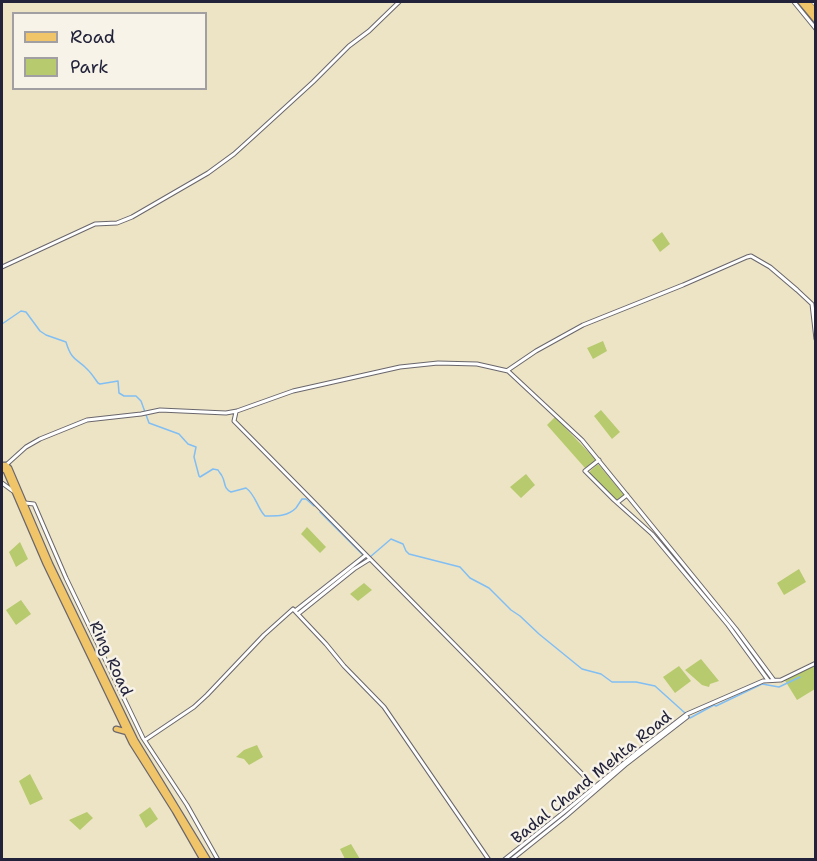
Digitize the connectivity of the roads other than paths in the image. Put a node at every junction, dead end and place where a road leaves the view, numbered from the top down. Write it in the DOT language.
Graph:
graph roads {
  1 [pos="399,2"];
  2 [pos="794,2"];
  3 [pos="801,2"];
  4 [pos="807,2"];
  5 [pos="813,2"];
  6 [pos="816,5"];
  7 [pos="816,12"];
  8 [pos="816,20"];
  9 [pos="816,29"];
  10 [pos="2,267"];
  11 [pos="816,339"];
  12 [pos="508,370"];
  13 [pos="237,411"];
  14 [pos="599,460"];
  15 [pos="3,467"];
  16 [pos="2,483"];
  17 [pos="16,494"];
  18 [pos="627,495"];
  19 [pos="618,502"];
  20 [pos="25,503"];
  21 [pos="367,557"];
  22 [pos="698,586"];
  23 [pos="295,612"];
  24 [pos="816,663"];
  25 [pos="770,680"];
  26 [pos="116,729"];
  27 [pos="127,732"];
  28 [pos="145,740"];
  29 [pos="596,788"];
  30 [pos="203,860"];
  31 [pos="208,860"];
  32 [pos="218,860"];
  33 [pos="489,860"];
  34 [pos="504,860"];
  35 [pos="511,860"];
  1 -- 10 [label="street"];
  2 -- 9 [label="street"];
  3 -- 8 [label="highway"];
  4 -- 7 [label="highway"];
  5 -- 6 [label="street"];
  11 -- 12 [label="street"];
  12 -- 13 [label="street"];
  12 -- 14 [label="street"];
  13 -- 15 [label="street"];
  13 -- 21 [label="street"];
  14 -- 18 [label="street"];
  14 -- 19 [label="street"];
  15 -- 17 [label="main road, Ring Road"];
  15 -- 20 [label="main road, Ring Road"];
  16 -- 17 [label="street"];
  17 -- 27 [label="main road, Ring Road"];
  18 -- 19 [label="street"];
  18 -- 22 [label="street"];
  19 -- 22 [label="street"];
  20 -- 28 [label="street"];
  20 -- 31 [label="main road, Ring Road"];
  21 -- 23 [label="street"];
  21 -- 23 [label="street"];
  21 -- 29 [label="street"];
  22 -- 25 [label="street"];
  23 -- 28 [label="street"];
  23 -- 33 [label="street"];
  24 -- 25 [label="street, Badal Chand Mehta Road"];
  25 -- 29 [label="street, Badal Chand Mehta Road"];
  26 -- 27 [label="main road"];
  27 -- 30 [label="main road, Ring Road"];
  28 -- 32 [label="street"];
  29 -- 34 [label="street"];
  29 -- 35 [label="street, Badal Chand Mehta Road"];
}
